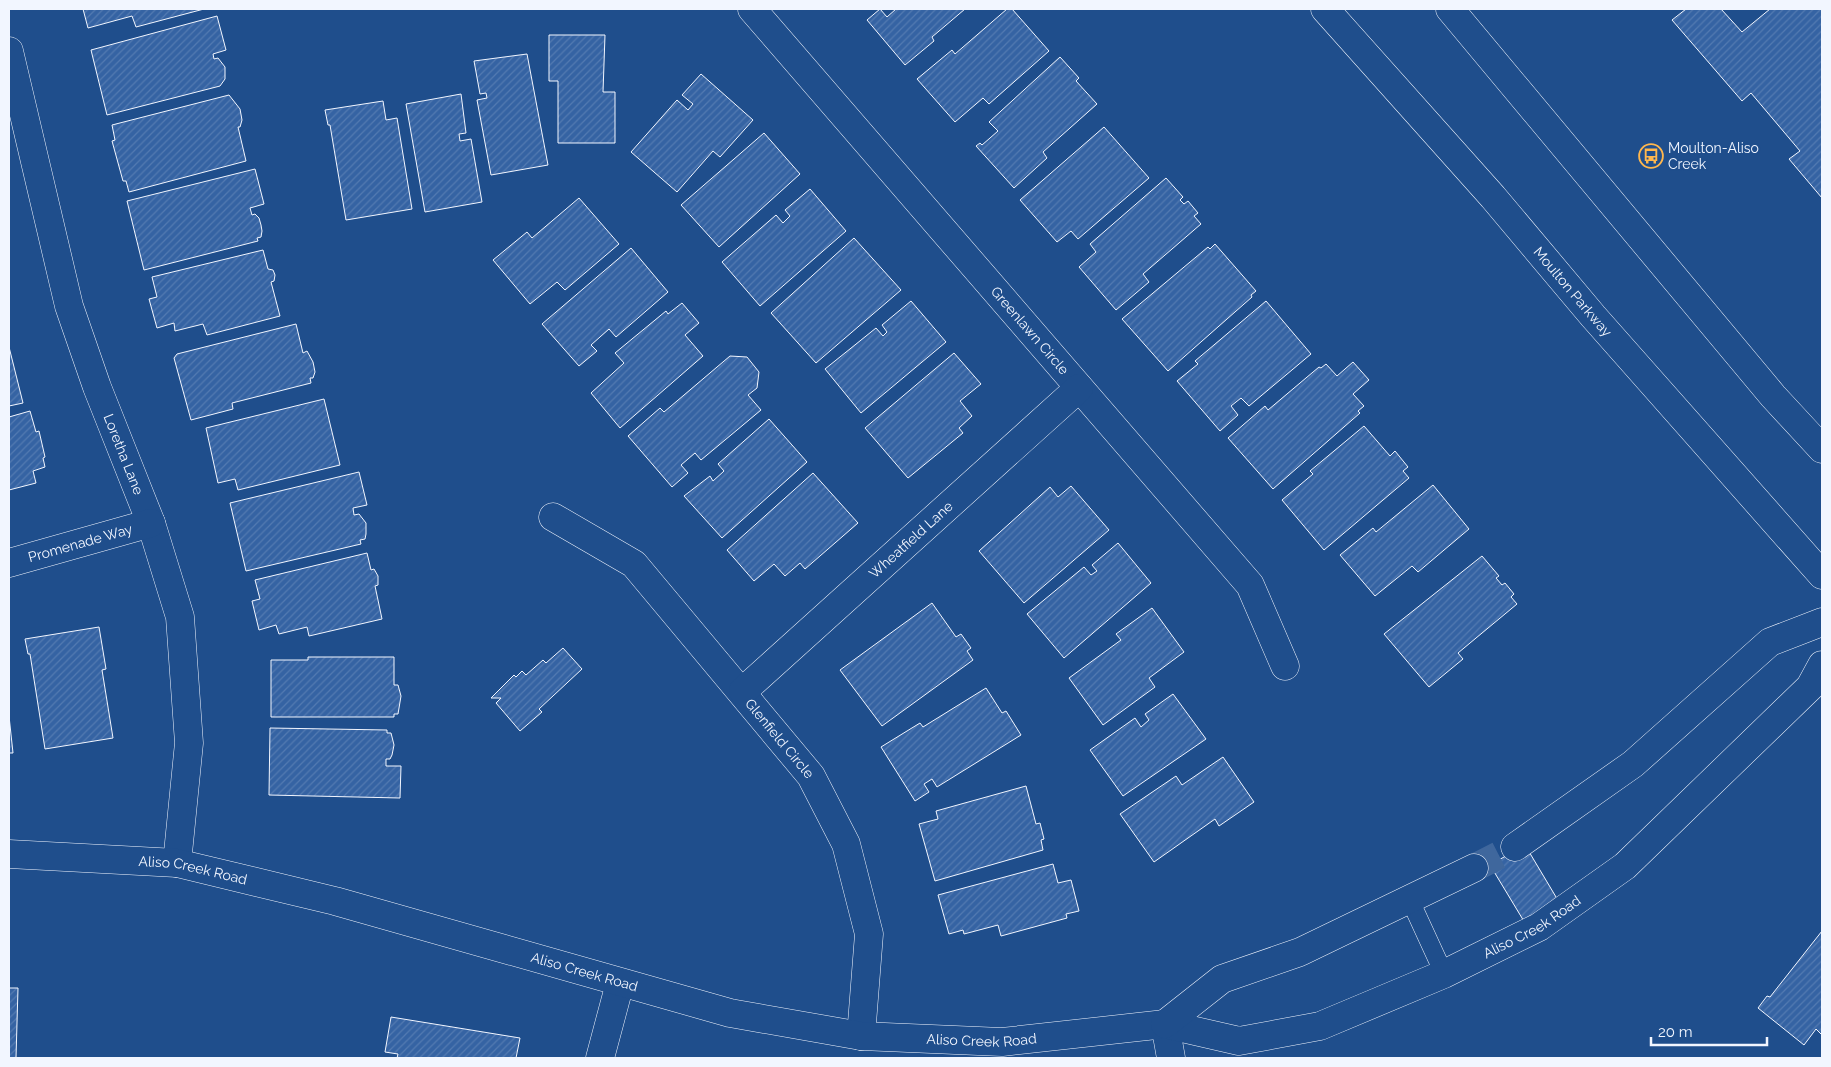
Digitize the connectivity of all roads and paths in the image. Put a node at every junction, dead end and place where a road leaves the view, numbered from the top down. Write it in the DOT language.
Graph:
graph roads {
  1 [pos="752,9"];
  2 [pos="1325,9"];
  3 [pos="1450,9"];
  4 [pos="9,52"];
  5 [pos="1079,388"];
  6 [pos="1822,449"];
  7 [pos="553,517"];
  8 [pos="151,523"];
  9 [pos="9,563"];
  10 [pos="1822,575"];
  11 [pos="1822,622"];
  12 [pos="1822,665"];
  13 [pos="1285,666"];
  14 [pos="743,691"];
  15 [pos="1515,846"];
  16 [pos="9,854"];
  17 [pos="176,863"];
  18 [pos="1474,868"];
  19 [pos="1410,900"];
  20 [pos="1444,974"];
  21 [pos="620,983"];
  22 [pos="1165,1024"];
  23 [pos="861,1036"];
  24 [pos="600,1058"];
  25 [pos="1171,1058"];
  1 -- 5 [label="street, Greenlawn Circle"];
  2 -- 10 [label="street, Moulton Parkway"];
  3 -- 6 [label="street"];
  4 -- 8 [label="street, Loretha Lane"];
  5 -- 13 [label="street, Greenlawn Circle"];
  5 -- 14 [label="street, Wheatfield Lane"];
  7 -- 14 [label="street, Glenfield Circle"];
  8 -- 9 [label="street, Promenade Way"];
  8 -- 17 [label="street, Loretha Lane"];
  11 -- 15 [label="street"];
  12 -- 20 [label="street, Aliso Creek Road"];
  14 -- 23 [label="street, Glenfield Circle"];
  16 -- 17 [label="street, Aliso Creek Road"];
  17 -- 21 [label="street, Aliso Creek Road"];
  18 -- 19 [label="street"];
  19 -- 20 [label="lane"];
  19 -- 22 [label="street"];
  20 -- 22 [label="street, Aliso Creek Road"];
  21 -- 23 [label="street, Aliso Creek Road"];
  21 -- 24 [label="street"];
  22 -- 23 [label="street, Aliso Creek Road"];
  22 -- 25 [label="street"];
}
